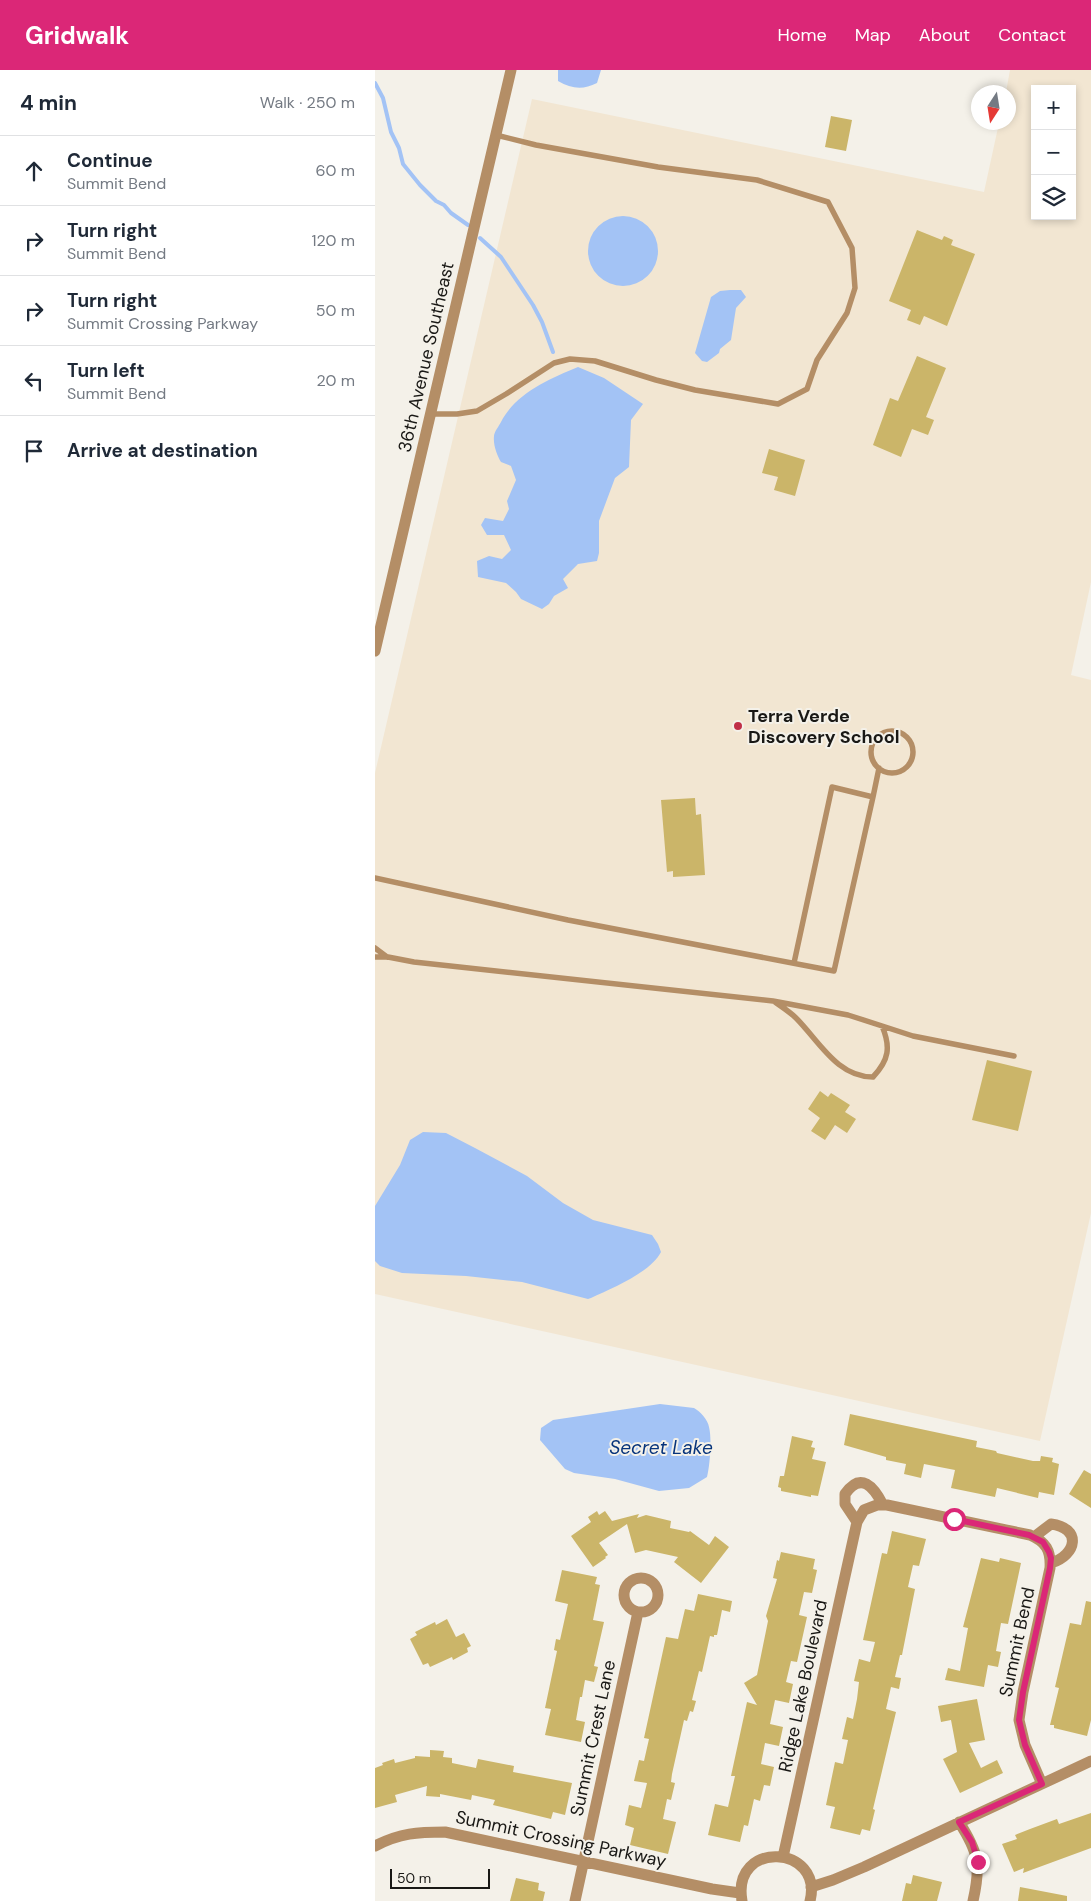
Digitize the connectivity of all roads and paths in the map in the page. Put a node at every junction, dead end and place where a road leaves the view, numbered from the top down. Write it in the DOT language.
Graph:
graph roads {
  1 [pos="511,70"];
  2 [pos="496,135"];
  3 [pos="431,414"];
  4 [pos="375,651"];
  5 [pos="879,768"];
  6 [pos="873,797"];
  7 [pos="375,878"];
  8 [pos="375,948"];
  9 [pos="388,957"];
  10 [pos="375,958"];
  11 [pos="793,962"];
  12 [pos="773,1001"];
  13 [pos="883,1026"];
  14 [pos="1014,1056"];
  15 [pos="883,1505"];
  16 [pos="857,1522"];
  17 [pos="1034,1537"];
  18 [pos="1051,1563"];
  19 [pos="638,1612"];
  20 [pos="1091,1761"];
  21 [pos="1042,1784"];
  22 [pos="959,1822"];
  23 [pos="375,1846"];
  24 [pos="783,1857"];
  25 [pos="584,1860"];
  26 [pos="811,1887"];
  27 [pos="741,1897"];
  28 [pos="575,1901"];
  29 [pos="810,1901"];
  30 [pos="973,1901"];
  1 -- 2 [label="street, 36th Avenue Southeast"];
  2 -- 3 [label="street, 36th Avenue Southeast"];
  2 -- 3 [label="lane"];
  3 -- 4 [label="street, 36th Avenue Southeast"];
  5 -- 5 [label="lane"];
  5 -- 6 [label="lane"];
  6 -- 11 [label="lane"];
  6 -- 11 [label="lane"];
  7 -- 11 [label="lane"];
  8 -- 9 [label="lane"];
  9 -- 10 [label="lane"];
  9 -- 12 [label="lane"];
  12 -- 13 [label="lane"];
  12 -- 13 [label="lane"];
  13 -- 14 [label="lane"];
  15 -- 16 [label="street"];
  15 -- 16 [label="street"];
  15 -- 17 [label="street"];
  16 -- 24 [label="street, Ridge Lake Boulevard"];
  17 -- 18 [label="street"];
  17 -- 18 [label="street"];
  18 -- 21 [label="street, Summit Bend"];
  19 -- 25 [label="street, Summit Crest Lane"];
  20 -- 21 [label="street"];
  21 -- 22 [label="street"];
  22 -- 26 [label="street"];
  22 -- 30 [label="street"];
  23 -- 25 [label="street, Summit Crossing Parkway"];
  24 -- 26 [label="street"];
  24 -- 27 [label="street"];
  25 -- 27 [label="street, Summit Crossing Parkway"];
  25 -- 28 [label="street, Summit Crest Lane"];
  26 -- 29 [label="street"];
}
